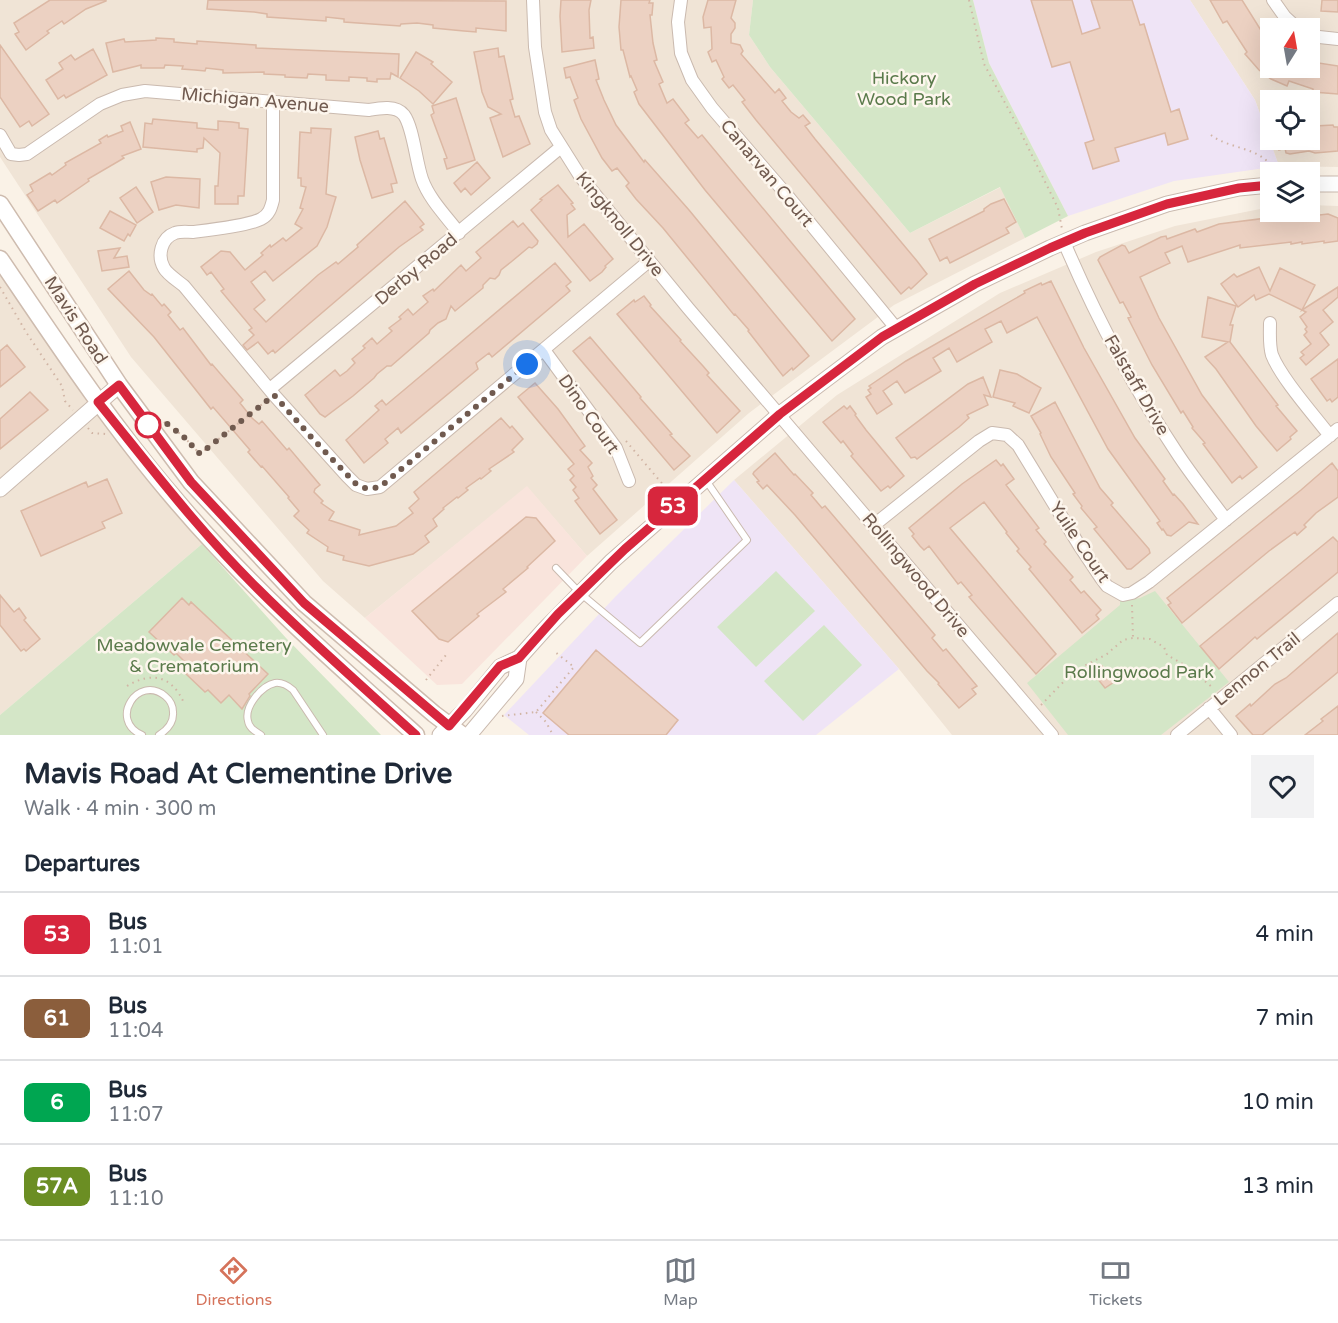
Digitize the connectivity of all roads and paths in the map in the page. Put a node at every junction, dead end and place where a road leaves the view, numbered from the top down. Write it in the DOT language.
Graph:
graph roads {
  1 [pos="533,0"];
  2 [pos="681,0"];
  3 [pos="969,0"];
  4 [pos="1273,0"];
  5 [pos="1286,18"];
  6 [pos="1320,37"];
  7 [pos="1338,39"];
  8 [pos="273,102"];
  9 [pos="0,135"];
  10 [pos="1211,135"];
  11 [pos="561,147"];
  12 [pos="1269,162"];
  13 [pos="1320,184"];
  14 [pos="1338,184"];
  15 [pos="1260,186"];
  16 [pos="0,204"];
  17 [pos="459,233"];
  18 [pos="1064,242"];
  19 [pos="0,258"];
  20 [pos="649,261"];
  21 [pos="0,287"];
  22 [pos="1270,323"];
  23 [pos="896,328"];
  24 [pos="544,350"];
  25 [pos="119,385"];
  26 [pos="272,392"];
  27 [pos="98,402"];
  28 [pos="69,406"];
  29 [pos="780,414"];
  30 [pos="162,420"];
  31 [pos="89,429"];
  32 [pos="1334,432"];
  33 [pos="105,435"];
  34 [pos="623,438"];
  35 [pos="705,478"];
  36 [pos="628,481"];
  37 [pos="664,487"];
  38 [pos="0,489"];
  39 [pos="1226,520"];
  40 [pos="874,525"];
  41 [pos="556,568"];
  42 [pos="580,593"];
  43 [pos="1132,593"];
  44 [pos="1338,603"];
  45 [pos="1133,638"];
  46 [pos="555,652"];
  47 [pos="446,655"];
  48 [pos="519,658"];
  49 [pos="426,680"];
  50 [pos="1223,697"];
  51 [pos="1209,708"];
  52 [pos="536,712"];
  53 [pos="1033,713"];
  54 [pos="499,716"];
  55 [pos="450,732"];
  56 [pos="138,734"];
  57 [pos="159,735"];
  58 [pos="261,735"];
  59 [pos="323,735"];
  60 [pos="416,735"];
  61 [pos="469,735"];
  62 [pos="554,735"];
  63 [pos="1052,735"];
  64 [pos="1177,735"];
  65 [pos="1231,735"];
  1 -- 11 [label="street, Kingknoll Drive"];
  2 -- 23 [label="street, Canarvan Court"];
  3 -- 18 [label="path"];
  4 -- 5 [label="street"];
  6 -- 7 [label="street"];
  8 -- 9 [label="street, Michigan Avenue"];
  8 -- 17 [label="street, Michigan Avenue"];
  8 -- 26 [label="street"];
  10 -- 12 [label="path"];
  11 -- 17 [label="street, Derby Road"];
  11 -- 20 [label="street, Kingknoll Drive"];
  13 -- 14 [label="street"];
  15 -- 18 [label="street"];
  16 -- 25 [label="main road, Mavis Road"];
  17 -- 26 [label="street, Derby Road"];
  18 -- 23 [label="street"];
  18 -- 39 [label="street, Falstaff Drive"];
  19 -- 27 [label="main road, Mavis Road"];
  20 -- 24 [label="street"];
  20 -- 29 [label="street, Kingknoll Drive"];
  21 -- 28 [label="path"];
  22 -- 32 [label="street"];
  23 -- 29 [label="street"];
  24 -- 26 [label="street"];
  24 -- 36 [label="street, Dino Court"];
  25 -- 27 [label="street"];
  25 -- 55 [label="main road, Mavis Road"];
  26 -- 30 [label="path"];
  27 -- 38 [label="street"];
  27 -- 60 [label="main road, Mavis Road"];
  29 -- 35 [label="street"];
  29 -- 40 [label="street, Rollingwood Drive"];
  31 -- 33 [label="path"];
  32 -- 39 [label="street, Yuile Court"];
  34 -- 37 [label="path"];
  35 -- 42 [label="street"];
  35 -- 42 [label="lane"];
  39 -- 43 [label="street, Yuile Court"];
  40 -- 43 [label="street, Yuile Court"];
  40 -- 53 [label="street, Rollingwood Drive"];
  41 -- 42 [label="lane"];
  42 -- 48 [label="street"];
  43 -- 45 [label="path"];
  44 -- 50 [label="street, Lennon Trail"];
  45 -- 50 [label="path"];
  45 -- 53 [label="path"];
  46 -- 52 [label="path"];
  47 -- 49 [label="path"];
  48 -- 55 [label="street"];
  48 -- 61 [label="street"];
  50 -- 51 [label="street, Lennon Trail"];
  51 -- 64 [label="street, Lennon Trail"];
  51 -- 65 [label="street"];
  52 -- 54 [label="path"];
  52 -- 62 [label="path"];
  53 -- 63 [label="street, Rollingwood Drive"];
  56 -- 57 [label="lane"];
  58 -- 59 [label="lane"];
}
